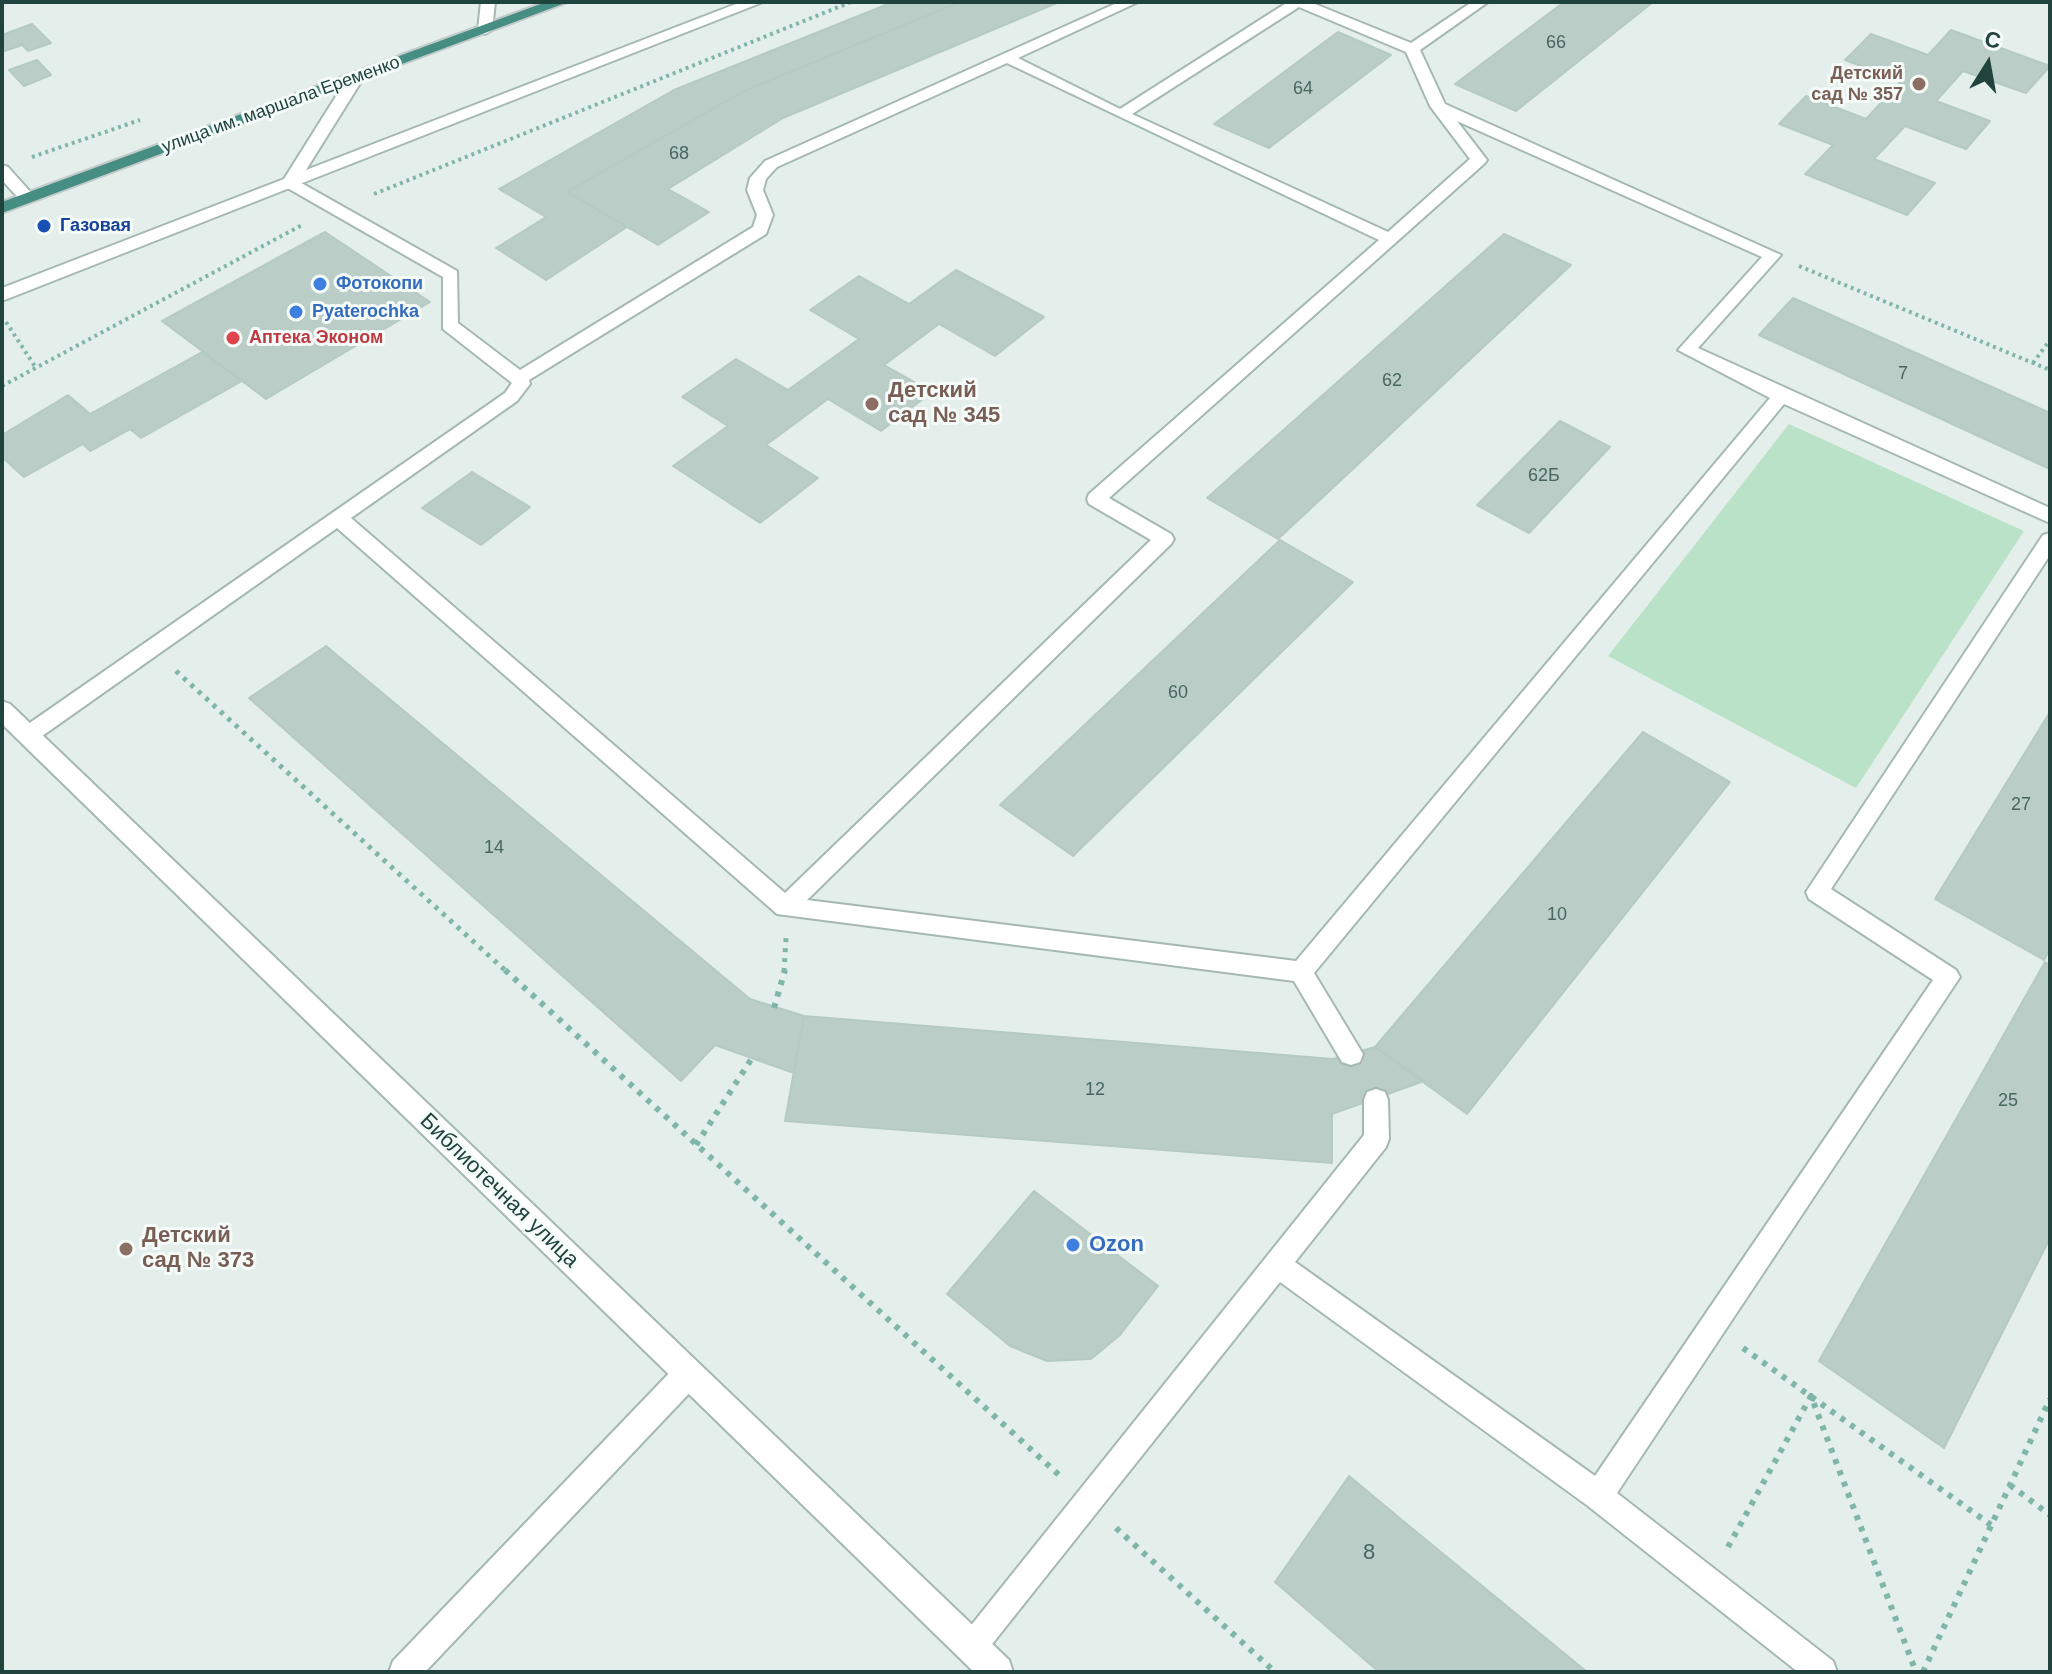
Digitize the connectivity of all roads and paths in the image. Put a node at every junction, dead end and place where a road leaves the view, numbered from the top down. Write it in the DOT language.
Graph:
graph roads {
  1 [pos="488,2"];
  2 [pos="560,2"];
  3 [pos="755,2"];
  4 [pos="851,2"];
  5 [pos="1131,2"];
  6 [pos="1481,2"];
  7 [pos="485,30"];
  8 [pos="1412,49"];
  9 [pos="1007,58"];
  10 [pos="356,77"];
  11 [pos="1438,106"];
  12 [pos="1121,115"];
  13 [pos="2,170"];
  14 [pos="290,183"];
  15 [pos="27,198"];
  16 [pos="2,208"];
  17 [pos="336,209"];
  18 [pos="1390,239"];
  19 [pos="1773,255"];
  20 [pos="2,295"];
  21 [pos="2,316"];
  22 [pos="2050,340"];
  23 [pos="2033,363"];
  24 [pos="36,368"];
  25 [pos="2050,370"];
  26 [pos="519,378"];
  27 [pos="2,386"];
  28 [pos="1781,396"];
  29 [pos="2050,516"];
  30 [pos="338,518"];
  31 [pos="2050,540"];
  32 [pos="151,649"];
  33 [pos="2,710"];
  34 [pos="28,735"];
  35 [pos="785,907"];
  36 [pos="1301,972"];
  37 [pos="774,1008"];
  38 [pos="1351,1054"];
  39 [pos="752,1058"];
  40 [pos="1376,1100"];
  41 [pos="696,1145"];
  42 [pos="1277,1264"];
  43 [pos="1713,1327"];
  44 [pos="688,1374"];
  45 [pos="1811,1396"];
  46 [pos="2050,1399"];
  47 [pos="2010,1485"];
  48 [pos="1598,1496"];
  49 [pos="1088,1502"];
  50 [pos="2050,1515"];
  51 [pos="1991,1525"];
  52 [pos="1708,1582"];
  53 [pos="971,1648"];
  54 [pos="404,1672"];
  55 [pos="997,1672"];
  56 [pos="1275,1672"];
  57 [pos="1822,1672"];
  58 [pos="1916,1672"];
  59 [pos="1923,1672"];
  1 -- 7 [label="lane"];
  2 -- 7 [label="highway, улица им. маршала Еременко"];
  3 -- 14 [label="street"];
  4 -- 17 [label="path"];
  5 -- 9 [label="lane"];
  6 -- 8 [label="lane"];
  7 -- 10 [label="highway, улица им. маршала Еременко"];
  8 -- 11 [label="lane"];
  8 -- 12 [label="lane"];
  9 -- 12 [label="lane"];
  9 -- 26 [label="lane"];
  10 -- 14 [label="street"];
  10 -- 15 [label="highway, улица им. маршала Еременко"];
  11 -- 18 [label="lane"];
  11 -- 19 [label="lane"];
  12 -- 18 [label="lane"];
  13 -- 15 [label="lane"];
  14 -- 17 [label="lane"];
  14 -- 20 [label="street"];
  15 -- 16 [label="highway, улица им. маршала Еременко"];
  17 -- 24 [label="path"];
  17 -- 26 [label="lane"];
  18 -- 35 [label="lane"];
  19 -- 23 [label="path"];
  19 -- 28 [label="lane"];
  21 -- 24 [label="path"];
  22 -- 23 [label="path"];
  23 -- 25 [label="path"];
  24 -- 27 [label="path"];
  26 -- 30 [label="lane"];
  28 -- 29 [label="lane"];
  28 -- 36 [label="lane"];
  30 -- 32 [label="lane"];
  30 -- 35 [label="lane"];
  31 -- 43 [label="lane"];
  32 -- 34 [label="lane"];
  32 -- 41 [label="path"];
  33 -- 34 [label="street, Библиотечная улица"];
  34 -- 44 [label="street, Библиотечная улица"];
  35 -- 36 [label="lane"];
  35 -- 37 [label="path"];
  36 -- 38 [label="lane"];
  39 -- 41 [label="path"];
  40 -- 42 [label="lane"];
  41 -- 49 [label="path"];
  42 -- 48 [label="lane"];
  42 -- 49 [label="lane"];
  43 -- 45 [label="path"];
  43 -- 48 [label="lane"];
  44 -- 53 [label="street, Библиотечная улица"];
  44 -- 54 [label="lane"];
  45 -- 51 [label="path"];
  45 -- 52 [label="path"];
  45 -- 58 [label="path"];
  46 -- 47 [label="path"];
  47 -- 50 [label="path"];
  47 -- 51 [label="path"];
  48 -- 52 [label="lane"];
  49 -- 53 [label="lane"];
  49 -- 56 [label="path"];
  51 -- 59 [label="path"];
  52 -- 57 [label="lane"];
  53 -- 55 [label="street, Библиотечная улица"];
}
